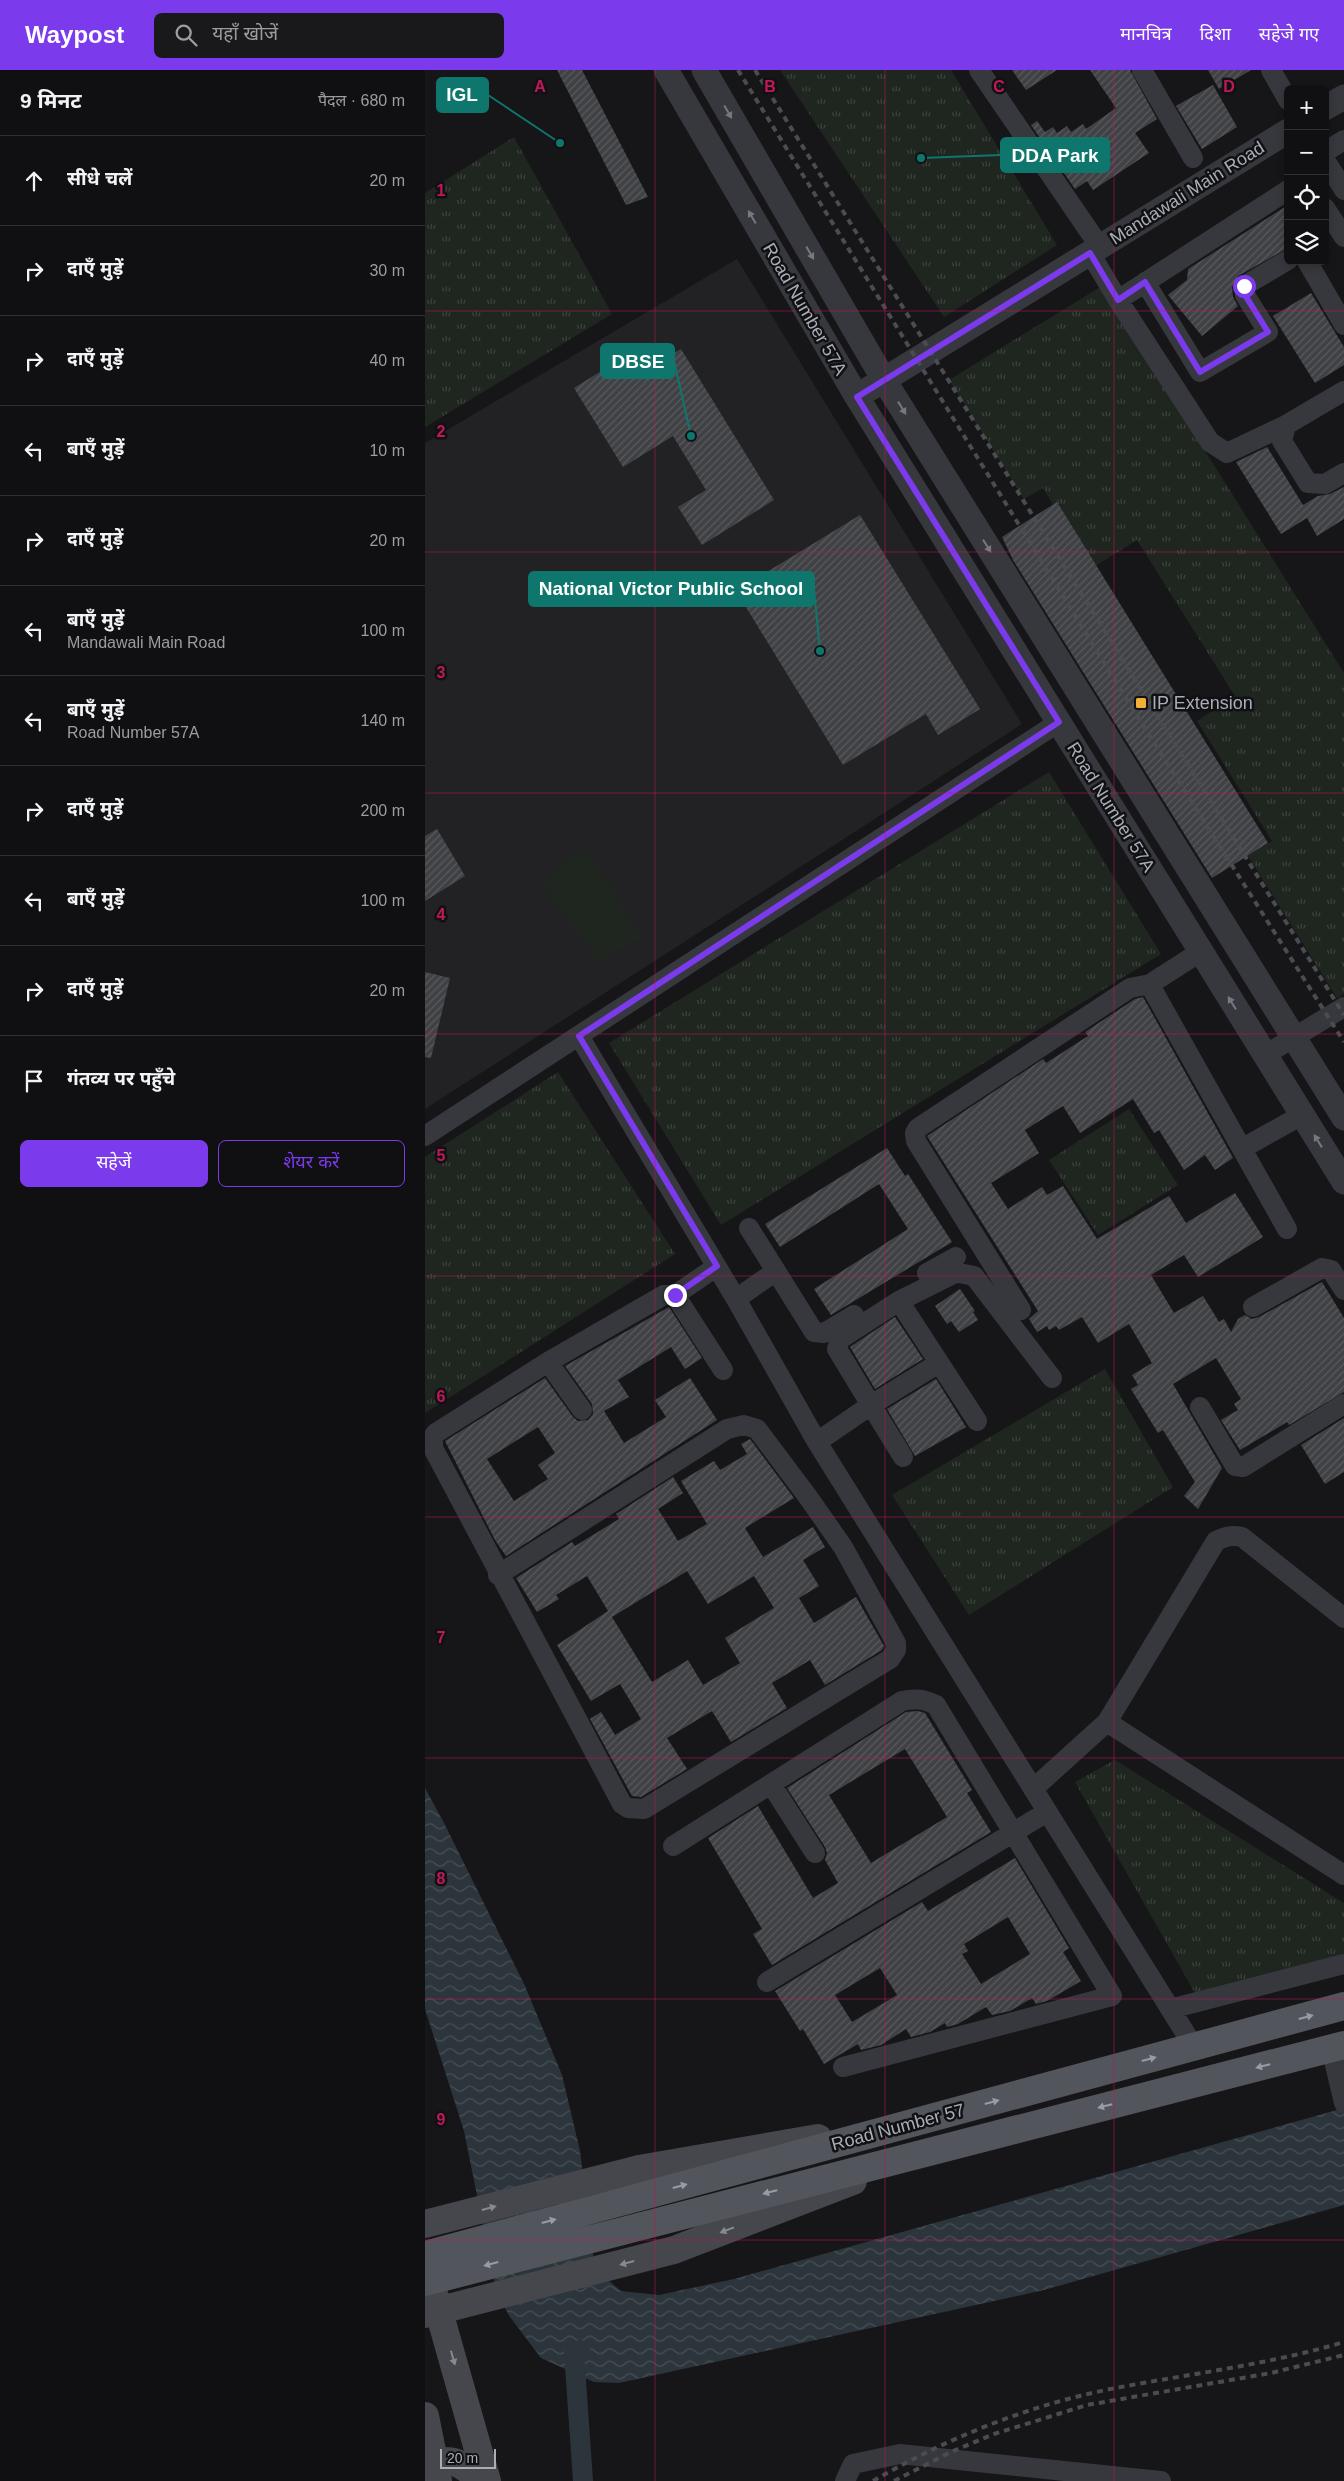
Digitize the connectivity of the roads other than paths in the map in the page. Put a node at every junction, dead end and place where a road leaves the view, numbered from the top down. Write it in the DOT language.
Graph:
graph roads {
  1 [pos="666,70"];
  2 [pos="704,70"];
  3 [pos="979,70"];
  4 [pos="1142,70"];
  5 [pos="1271,70"];
  6 [pos="1284,93"];
  7 [pos="1344,97"];
  8 [pos="1329,106"];
  9 [pos="1284,134"];
  10 [pos="1344,140"];
  11 [pos="1329,149"];
  12 [pos="1193,158"];
  13 [pos="1329,166"];
  14 [pos="1344,190"];
  15 [pos="1284,193"];
  16 [pos="1329,214"];
  17 [pos="1344,237"];
  18 [pos="1095,250"];
  19 [pos="1284,262"];
  20 [pos="1309,265"];
  21 [pos="1145,282"];
  22 [pos="1118,300"];
  23 [pos="1344,325"];
  24 [pos="884,380"];
  25 [pos="1344,391"];
  26 [pos="857,397"];
  27 [pos="1286,425"];
  28 [pos="1344,473"];
  29 [pos="1059,722"];
  30 [pos="1200,952"];
  31 [pos="1147,986"];
  32 [pos="1344,1007"];
  33 [pos="579,1036"];
  34 [pos="1293,1038"];
  35 [pos="1265,1055"];
  36 [pos="1302,1114"];
  37 [pos="1344,1118"];
  38 [pos="425,1136"];
  39 [pos="1243,1148"];
  40 [pos="1344,1182"];
  41 [pos="749,1228"];
  42 [pos="1287,1229"];
  43 [pos="956,1257"];
  44 [pos="717,1266"];
  45 [pos="776,1271"];
  46 [pos="1344,1290"];
  47 [pos="675,1295"];
  48 [pos="736,1299"];
  49 [pos="899,1300"];
  50 [pos="1253,1307"];
  51 [pos="1021,1310"];
  52 [pos="548,1362"];
  53 [pos="939,1363"];
  54 [pos="723,1370"];
  55 [pos="1052,1378"];
  56 [pos="1344,1404"];
  57 [pos="871,1405"];
  58 [pos="1200,1407"];
  59 [pos="582,1410"];
  60 [pos="977,1421"];
  61 [pos="817,1442"];
  62 [pos="903,1457"];
  63 [pos="871,1528"];
  64 [pos="843,1548"];
  65 [pos="498,1575"];
  66 [pos="1344,1618"];
  67 [pos="1107,1722"];
  68 [pos="771,1784"];
  69 [pos="1033,1789"];
  70 [pos="1047,1812"];
  71 [pos="1015,1834"];
  72 [pos="673,1846"];
  73 [pos="815,1853"];
  74 [pos="1344,1875"];
  75 [pos="1344,1964"];
  76 [pos="767,1982"];
  77 [pos="1344,2006"];
  78 [pos="1170,2009"];
  79 [pos="1193,2047"];
  80 [pos="1337,2047"];
  81 [pos="843,2067"];
  82 [pos="1344,2103"];
  83 [pos="928,2119"];
  84 [pos="936,2150"];
  85 [pos="434,2222"];
  86 [pos="454,2260"];
  87 [pos="426,2271"];
  88 [pos="432,2313"];
  89 [pos="425,2416"];
  90 [pos="425,2463"];
  91 [pos="982,2472"];
  92 [pos="438,2481"];
  93 [pos="481,2481"];
  94 [pos="487,2481"];
  95 [pos="845,2481"];
  96 [pos="1161,2481"];
  26 -- 1 [label="street, Road Number 57A, one-way"];
  2 -- 24 [label="street, Road Number 57A, one-way"];
  3 -- 18 [label="street"];
  4 -- 12 [label="street"];
  5 -- 6 [label="street"];
  7 -- 8 [label="street"];
  9 -- 18 [label="street, Mandawali Main Road"];
  10 -- 11 [label="street"];
  13 -- 14 [label="street"];
  15 -- 21 [label="street"];
  16 -- 17 [label="street"];
  18 -- 22 [label="street"];
  18 -- 24 [label="street, Mandawali Main Road"];
  19 -- 21 [label="street"];
  20 -- 23 [label="street"];
  21 -- 22 [label="street"];
  22 -- 27 [label="street"];
  24 -- 26 [label="street, Mandawali Main Road"];
  24 -- 34 [label="street, Road Number 57A, one-way"];
  25 -- 27 [label="street"];
  26 -- 29 [label="street, Road Number 57A"];
  27 -- 28 [label="street"];
  29 -- 30 [label="street, Road Number 57A"];
  29 -- 33 [label="street"];
  30 -- 31 [label="street"];
  35 -- 30 [label="street, Road Number 57A, one-way"];
  31 -- 39 [label="street"];
  31 -- 51 [label="street"];
  32 -- 34 [label="street"];
  33 -- 38 [label="street"];
  33 -- 44 [label="street"];
  34 -- 35 [label="street"];
  34 -- 37 [label="street, Road Number 57A"];
  35 -- 36 [label="street, Road Number 57A"];
  36 -- 39 [label="street"];
  40 -- 36 [label="street, Road Number 57A, one-way"];
  39 -- 42 [label="street"];
  41 -- 45 [label="street"];
  43 -- 45 [label="street"];
  44 -- 47 [label="street"];
  44 -- 48 [label="street"];
  45 -- 48 [label="street"];
  46 -- 50 [label="street"];
  47 -- 52 [label="street"];
  47 -- 54 [label="street"];
  48 -- 61 [label="street"];
  49 -- 53 [label="street"];
  49 -- 55 [label="street"];
  49 -- 57 [label="street"];
  52 -- 59 [label="street"];
  52 -- 65 [label="street"];
  53 -- 57 [label="street"];
  53 -- 60 [label="street"];
  56 -- 58 [label="street"];
  57 -- 61 [label="street"];
  57 -- 62 [label="street"];
  61 -- 63 [label="street"];
  63 -- 64 [label="street"];
  63 -- 69 [label="street"];
  64 -- 65 [label="street"];
  64 -- 65 [label="street"];
  66 -- 67 [label="street"];
  67 -- 69 [label="street"];
  67 -- 74 [label="street"];
  68 -- 71 [label="street"];
  68 -- 72 [label="street"];
  68 -- 73 [label="street"];
  69 -- 70 [label="street"];
  70 -- 71 [label="street"];
  70 -- 78 [label="street"];
  71 -- 76 [label="street"];
  71 -- 81 [label="street"];
  75 -- 78 [label="street"];
  79 -- 77 [label="main road, Road Number 57, one-way"];
  78 -- 79 [label="street"];
  83 -- 79 [label="main road, Road Number 57, one-way"];
  80 -- 82 [label="street"];
  80 -- 84 [label="main road, Road Number 57, one-way"];
  85 -- 83 [label="main road, one-way"];
  86 -- 83 [label="main road, Road Number 57, one-way"];
  84 -- 86 [label="main road, Road Number 57, one-way"];
  84 -- 88 [label="main road, one-way"];
  86 -- 87 [label="main road"];
  87 -- 88 [label="main road"];
  88 -- 94 [label="main road, one-way"];
  89 -- 92 [label="main road, bridge"];
  90 -- 93 [label="main road"];
  91 -- 95 [label="street"];
  91 -- 96 [label="street"];
}
